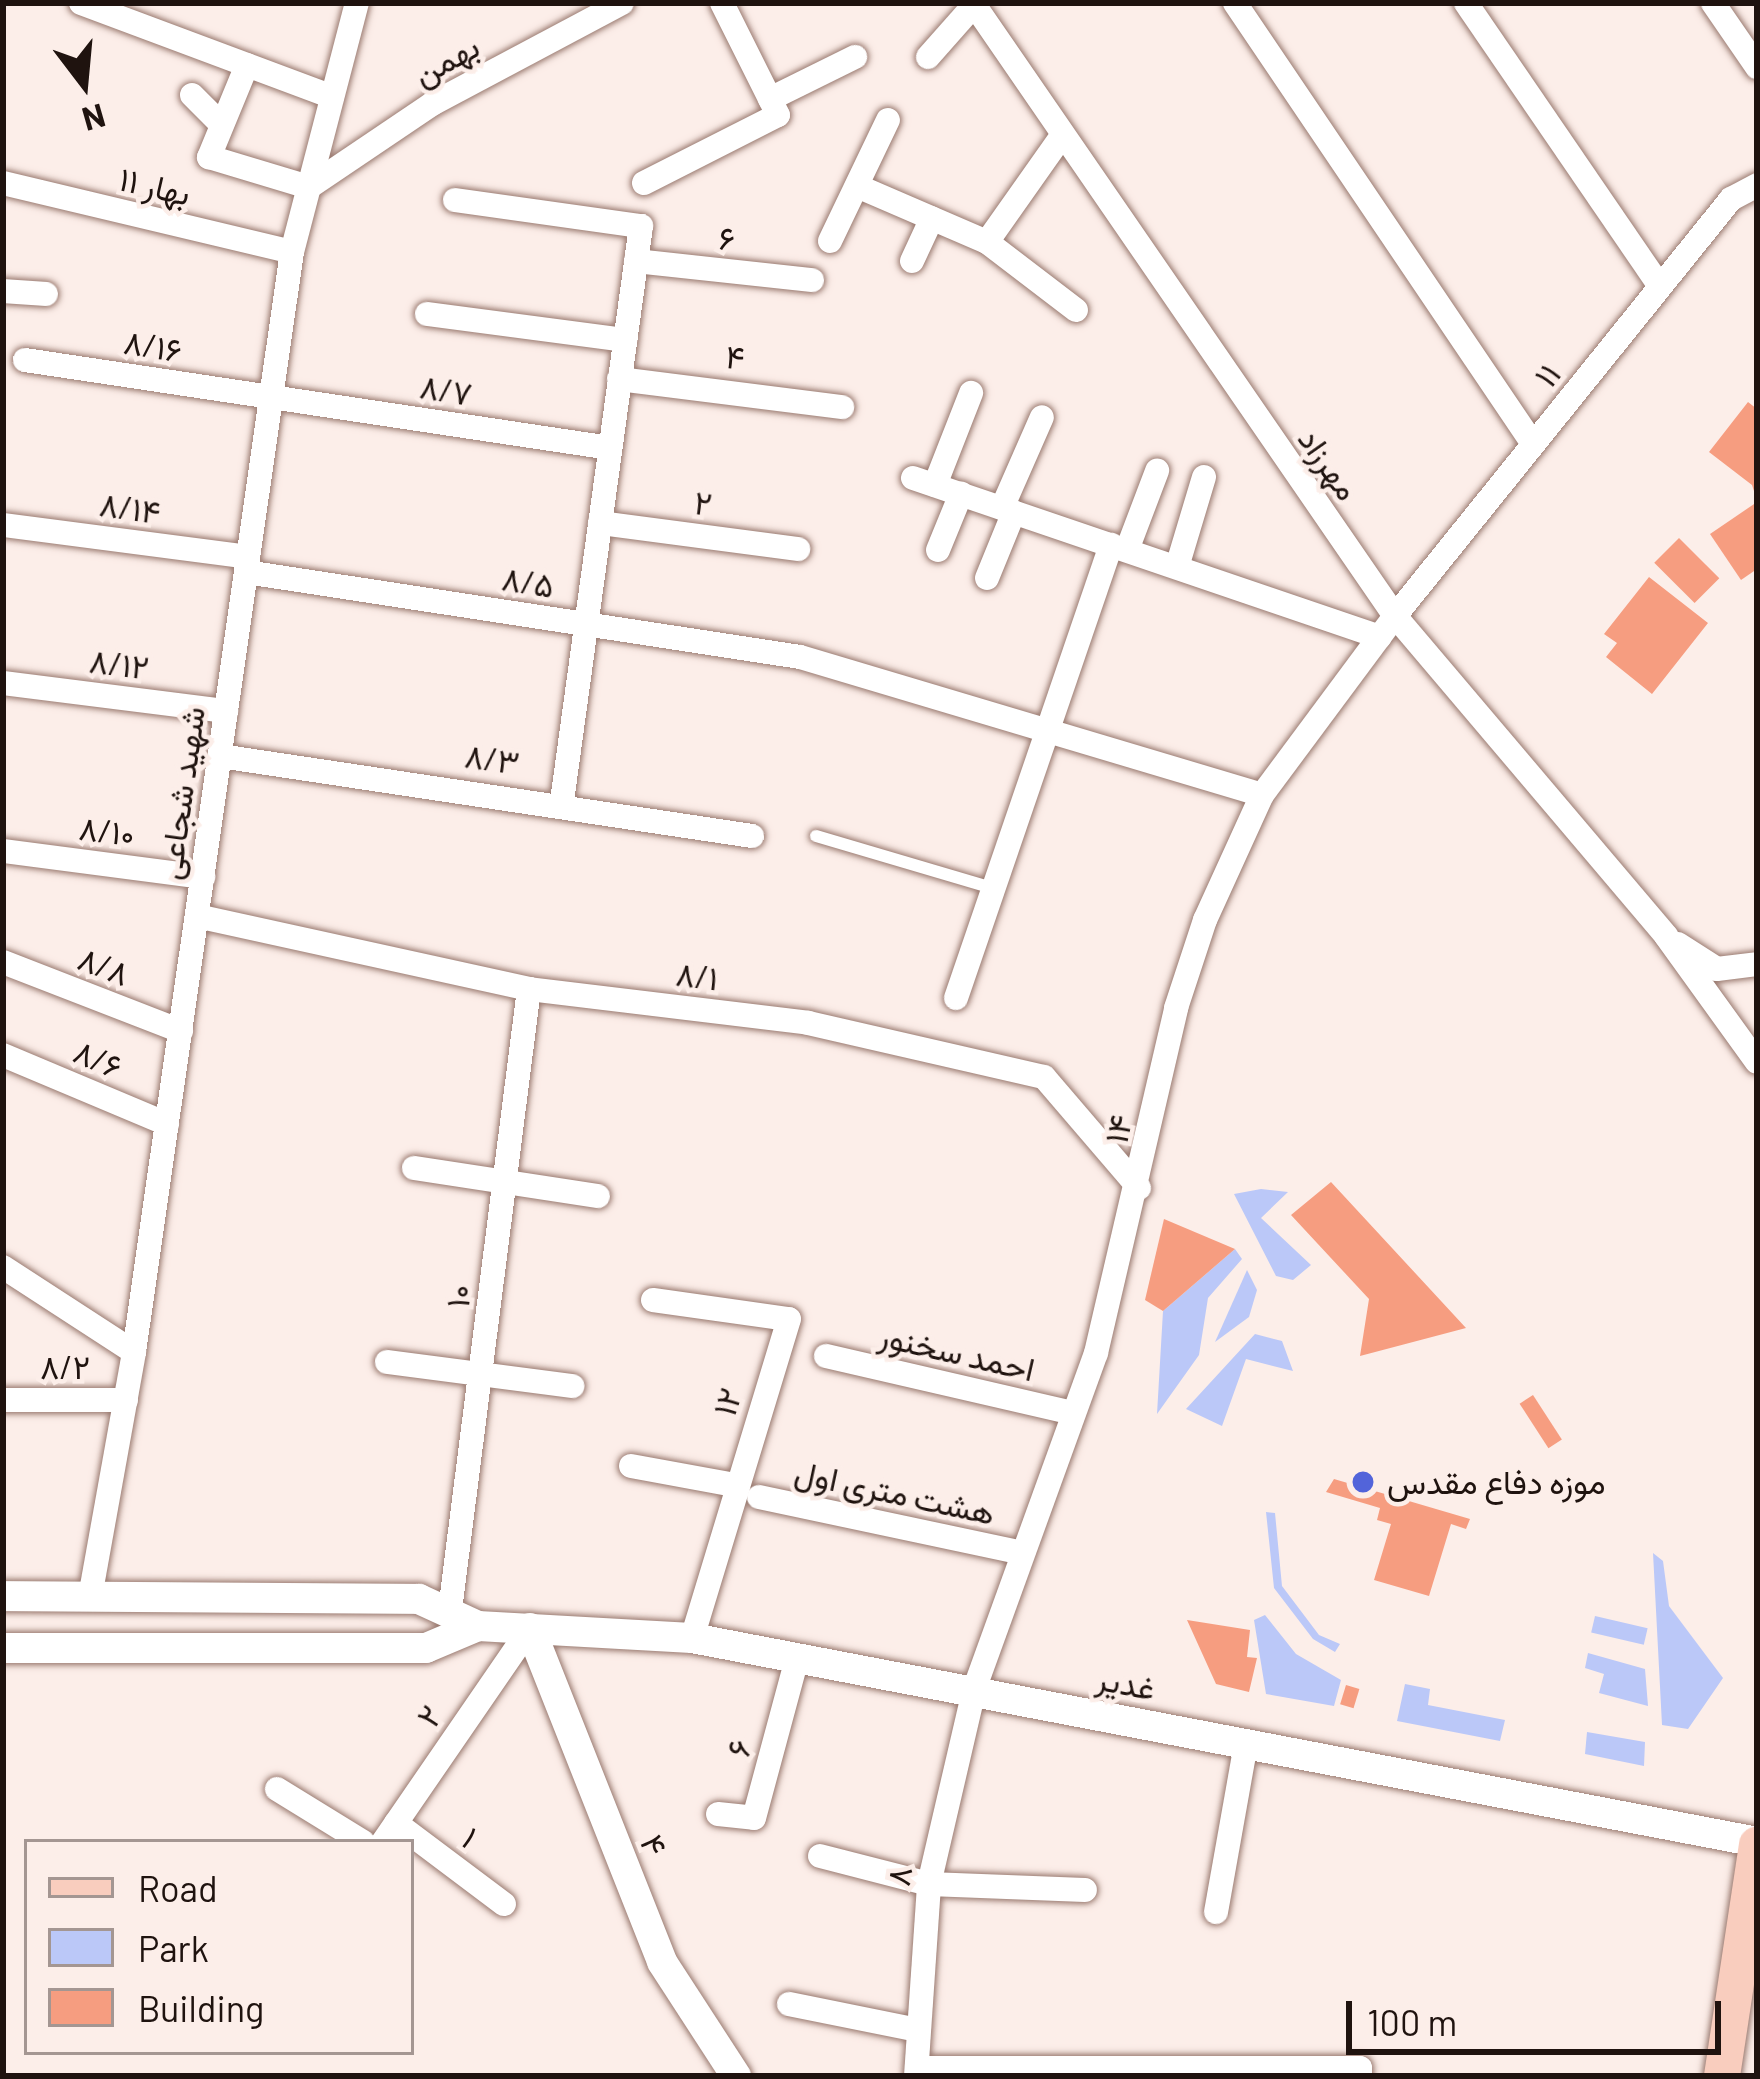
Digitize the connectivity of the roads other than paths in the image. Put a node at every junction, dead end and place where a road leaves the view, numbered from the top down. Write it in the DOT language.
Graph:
graph roads {
  1 [pos="81,3"];
  2 [pos="357,3"];
  3 [pos="621,3"];
  4 [pos="722,3"];
  5 [pos="1234,3"];
  6 [pos="1466,3"];
  7 [pos="1713,3"];
  8 [pos="973,4"];
  9 [pos="855,57"];
  10 [pos="928,57"];
  11 [pos="247,65"];
  12 [pos="1757,67"];
  13 [pos="192,95"];
  14 [pos="332,98"];
  15 [pos="770,99"];
  16 [pos="888,120"];
  17 [pos="222,125"];
  18 [pos="1061,136"];
  19 [pos="644,183"];
  20 [pos="3,184"];
  21 [pos="1757,185"];
  22 [pos="857,186"];
  23 [pos="309,187"];
  24 [pos="455,200"];
  25 [pos="932,218"];
  26 [pos="830,241"];
  27 [pos="987,242"];
  28 [pos="292,252"];
  29 [pos="635,261"];
  30 [pos="912,261"];
  31 [pos="812,280"];
  32 [pos="1660,286"];
  33 [pos="3,291"];
  34 [pos="46,294"];
  35 [pos="1076,310"];
  36 [pos="427,314"];
  37 [pos="625,340"];
  38 [pos="25,361"];
  39 [pos="620,379"];
  40 [pos="971,394"];
  41 [pos="272,398"];
  42 [pos="842,407"];
  43 [pos="1042,417"];
  44 [pos="1533,444"];
  45 [pos="610,448"];
  46 [pos="1157,471"];
  47 [pos="1204,477"];
  48 [pos="962,494"];
  49 [pos="1008,510"];
  50 [pos="600,523"];
  51 [pos="3,525"];
  52 [pos="1119,548"];
  53 [pos="798,549"];
  54 [pos="938,550"];
  55 [pos="247,564"];
  56 [pos="1177,567"];
  57 [pos="987,578"];
  58 [pos="586,624"];
  59 [pos="1388,627"];
  60 [pos="3,683"];
  61 [pos="226,711"];
  62 [pos="1048,731"];
  63 [pos="220,756"];
  64 [pos="1262,795"];
  65 [pos="562,802"];
  66 [pos="752,836"];
  67 [pos="816,836"];
  68 [pos="3,851"];
  69 [pos="202,877"];
  70 [pos="993,888"];
  71 [pos="197,916"];
  72 [pos="1666,936"];
  73 [pos="3,962"];
  74 [pos="1757,964"];
  75 [pos="529,989"];
  76 [pos="956,998"];
  77 [pos="181,1031"];
  78 [pos="3,1055"];
  79 [pos="1757,1062"];
  80 [pos="167,1124"];
  81 [pos="414,1168"];
  82 [pos="502,1181"];
  83 [pos="1139,1188"];
  84 [pos="598,1196"];
  85 [pos="3,1268"];
  86 [pos="653,1300"];
  87 [pos="134,1352"];
  88 [pos="826,1355"];
  89 [pos="387,1362"];
  90 [pos="483,1374"];
  91 [pos="572,1386"];
  92 [pos="3,1400"];
  93 [pos="126,1400"];
  94 [pos="1073,1413"];
  95 [pos="631,1466"];
  96 [pos="735,1485"];
  97 [pos="759,1497"];
  98 [pos="1018,1552"];
  99 [pos="3,1596"];
  100 [pos="90,1597"];
  101 [pos="450,1610"];
  102 [pos="478,1626"];
  103 [pos="530,1628"];
  104 [pos="692,1638"];
  105 [pos="3,1648"];
  106 [pos="797,1659"];
  107 [pos="974,1690"];
  108 [pos="1246,1743"];
  109 [pos="277,1790"];
  110 [pos="718,1814"];
  111 [pos="390,1832"];
  112 [pos="358,1839"];
  113 [pos="1757,1844"];
  114 [pos="414,1847"];
  115 [pos="820,1856"];
  116 [pos="929,1885"];
  117 [pos="1085,1890"];
  118 [pos="504,1904"];
  119 [pos="1216,1912"];
  120 [pos="789,2004"];
  121 [pos="918,2030"];
  122 [pos="916,2072"];
  123 [pos="736,2076"];
  124 [pos="1360,2076"];
  125 [pos="1722,2076"];
  1 -- 11 [label="street"];
  2 -- 14 [label="street, شهید شجاعی"];
  3 -- 23 [label="street, بهمن"];
  4 -- 15 [label="street"];
  5 -- 44 [label="street"];
  6 -- 32 [label="street"];
  7 -- 12 [label="street"];
  8 -- 10 [label="street"];
  8 -- 18 [label="street, مهرزاد"];
  9 -- 15 [label="street"];
  11 -- 14 [label="street"];
  11 -- 17 [label="street"];
  13 -- 17 [label="street"];
  14 -- 23 [label="street, شهید شجاعی"];
  15 -- 19 [label="street"];
  16 -- 22 [label="street"];
  17 -- 23 [label="street"];
  18 -- 27 [label="street"];
  18 -- 59 [label="street, مهرزاد"];
  20 -- 28 [label="street, بهار ۱۱"];
  21 -- 32 [label="street, ۱۱"];
  22 -- 25 [label="street"];
  22 -- 26 [label="street"];
  23 -- 28 [label="street, شهید شجاعی"];
  24 -- 29 [label="street"];
  25 -- 27 [label="street"];
  25 -- 30 [label="street"];
  27 -- 35 [label="street"];
  28 -- 41 [label="street, شهید شجاعی"];
  29 -- 31 [label="street, ۶"];
  29 -- 37 [label="street"];
  32 -- 44 [label="street, ۱۱"];
  33 -- 34 [label="street"];
  36 -- 37 [label="street"];
  37 -- 39 [label="street"];
  38 -- 41 [label="street, ۸/۱۶"];
  39 -- 42 [label="street, ۴"];
  39 -- 45 [label="street"];
  40 -- 48 [label="street"];
  41 -- 45 [label="street, ۸/۷"];
  41 -- 55 [label="street, شهید شجاعی"];
  43 -- 49 [label="street"];
  44 -- 59 [label="street, ۱۱"];
  45 -- 50 [label="street"];
  46 -- 52 [label="street"];
  47 -- 56 [label="street"];
  48 -- 49 [label="street"];
  48 -- 54 [label="street"];
  49 -- 52 [label="street"];
  49 -- 57 [label="street"];
  50 -- 53 [label="street, ۲"];
  50 -- 58 [label="street"];
  51 -- 55 [label="street, ۸/۱۴"];
  52 -- 56 [label="street"];
  52 -- 62 [label="street"];
  55 -- 58 [label="street, ۸/۵"];
  55 -- 61 [label="street, شهید شجاعی"];
  56 -- 59 [label="street"];
  58 -- 62 [label="street, ۸/۵"];
  58 -- 65 [label="street"];
  59 -- 64 [label="street, ۱۴"];
  59 -- 72 [label="street, مهرزاد"];
  60 -- 61 [label="street, ۸/۱۲"];
  61 -- 63 [label="street, شهید شجاعی"];
  62 -- 64 [label="street, ۸/۵"];
  62 -- 70 [label="street"];
  63 -- 65 [label="street, ۸/۳"];
  63 -- 69 [label="street, شهید شجاعی"];
  64 -- 83 [label="street, ۱۴"];
  65 -- 66 [label="street, ۸/۳"];
  67 -- 70 [label="lane"];
  68 -- 69 [label="street, ۸/۱۰"];
  69 -- 71 [label="street, شهید شجاعی"];
  70 -- 76 [label="street"];
  71 -- 75 [label="street, ۸/۱"];
  71 -- 77 [label="street, شهید شجاعی"];
  72 -- 74 [label="street"];
  72 -- 79 [label="street"];
  73 -- 77 [label="street, ۸/۸"];
  75 -- 82 [label="street, ۱۰"];
  75 -- 83 [label="street, ۸/۱"];
  77 -- 80 [label="street, شهید شجاعی"];
  78 -- 80 [label="street, ۸/۶"];
  80 -- 87 [label="street, شهید شجاعی"];
  81 -- 82 [label="street"];
  82 -- 84 [label="street"];
  82 -- 90 [label="street, ۱۰"];
  83 -- 94 [label="street, ۱۴"];
  85 -- 87 [label="street"];
  86 -- 96 [label="street, ۱۲"];
  87 -- 93 [label="street, شهید شجاعی"];
  88 -- 94 [label="street, احمد سخنور"];
  89 -- 90 [label="street"];
  90 -- 91 [label="street"];
  90 -- 101 [label="street, ۱۰"];
  92 -- 93 [label="street, ۸/۲"];
  93 -- 100 [label="street, شهید شجاعی"];
  94 -- 98 [label="street, ۱۴"];
  95 -- 96 [label="street"];
  96 -- 104 [label="street, ۱۲"];
  97 -- 98 [label="street, هشت متری اول"];
  98 -- 107 [label="street, ۱۴"];
  99 -- 100 [label="street"];
  100 -- 101 [label="street"];
  101 -- 102 [label="street"];
  102 -- 103 [label="street, غدیر"];
  102 -- 105 [label="street"];
  103 -- 104 [label="street, غدیر"];
  103 -- 111 [label="street, ۲"];
  103 -- 123 [label="street, ۴"];
  104 -- 106 [label="street, غدیر"];
  106 -- 107 [label="street, غدیر"];
  106 -- 110 [label="street, ۶"];
  107 -- 108 [label="street, غدیر"];
  107 -- 116 [label="street, ۸"];
  108 -- 113 [label="street, غدیر"];
  108 -- 119 [label="street"];
  109 -- 112 [label="street"];
  113 -- 125 [label="main road"];
  114 -- 118 [label="street, ۱"];
  115 -- 116 [label="street"];
  116 -- 117 [label="street"];
  116 -- 121 [label="street, ۸"];
  120 -- 121 [label="street"];
  121 -- 122 [label="street, ۸"];
  122 -- 124 [label="street"];
}
